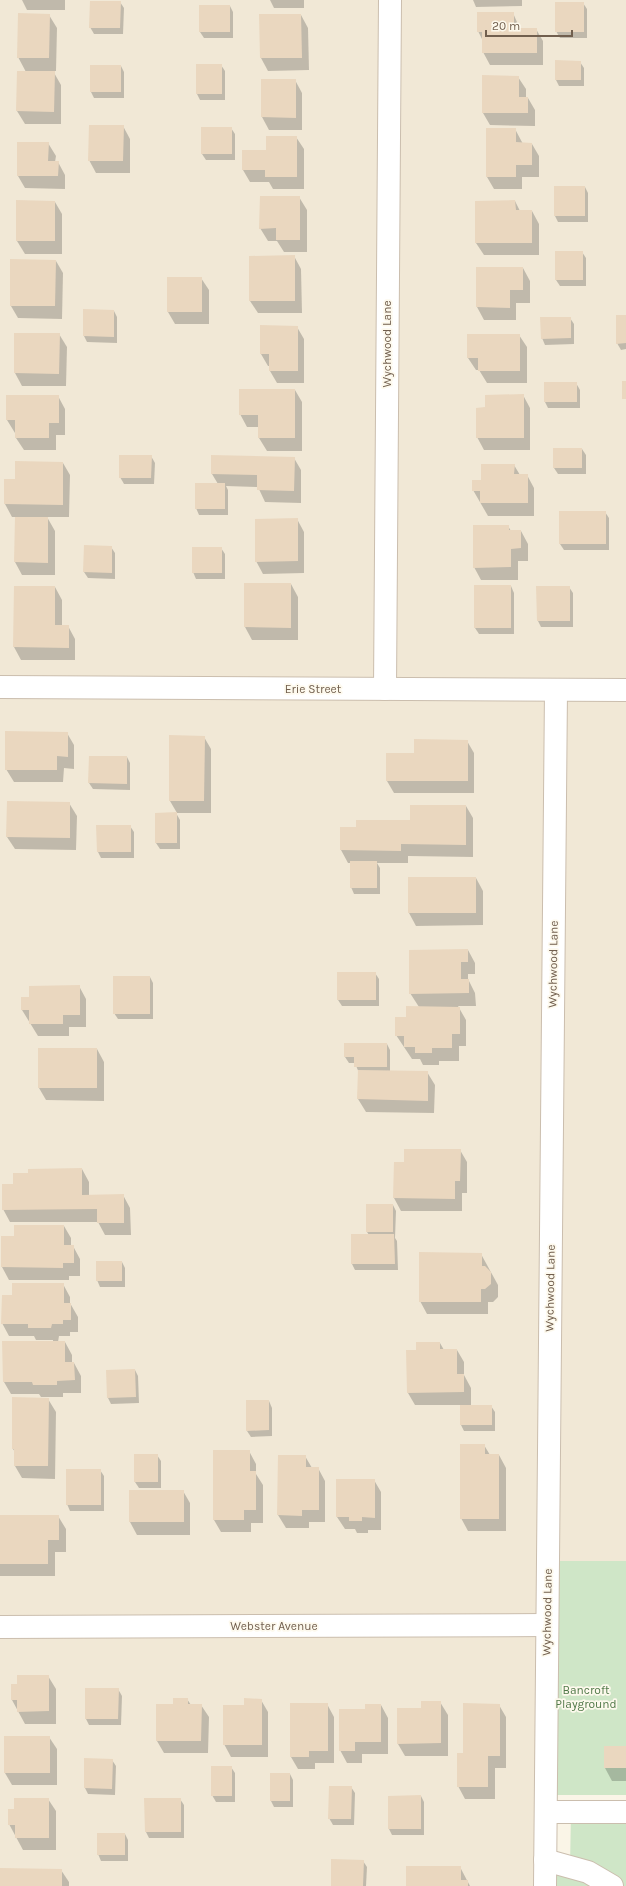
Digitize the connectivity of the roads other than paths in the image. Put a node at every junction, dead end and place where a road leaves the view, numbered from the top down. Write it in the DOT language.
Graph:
graph roads {
  1 [pos="390,0"];
  2 [pos="0,687"];
  3 [pos="385,689"];
  4 [pos="556,690"];
  5 [pos="626,690"];
  6 [pos="547,1625"];
  7 [pos="0,1627"];
  8 [pos="546,1812"];
  9 [pos="626,1812"];
  10 [pos="545,1860"];
  11 [pos="545,1886"];
  12 [pos="612,1886"];
  1 -- 3 [label="street, Wychwood Lane"];
  2 -- 3 [label="street, Erie Street"];
  3 -- 4 [label="street, Erie Street"];
  4 -- 5 [label="street, Erie Street"];
  4 -- 6 [label="street, Wychwood Lane"];
  6 -- 7 [label="street, Webster Avenue"];
  6 -- 8 [label="street, Wychwood Lane"];
  8 -- 9 [label="street"];
  8 -- 10 [label="street, Wychwood Lane"];
  10 -- 11 [label="street, Wychwood Lane"];
  10 -- 12 [label="street"];
}
